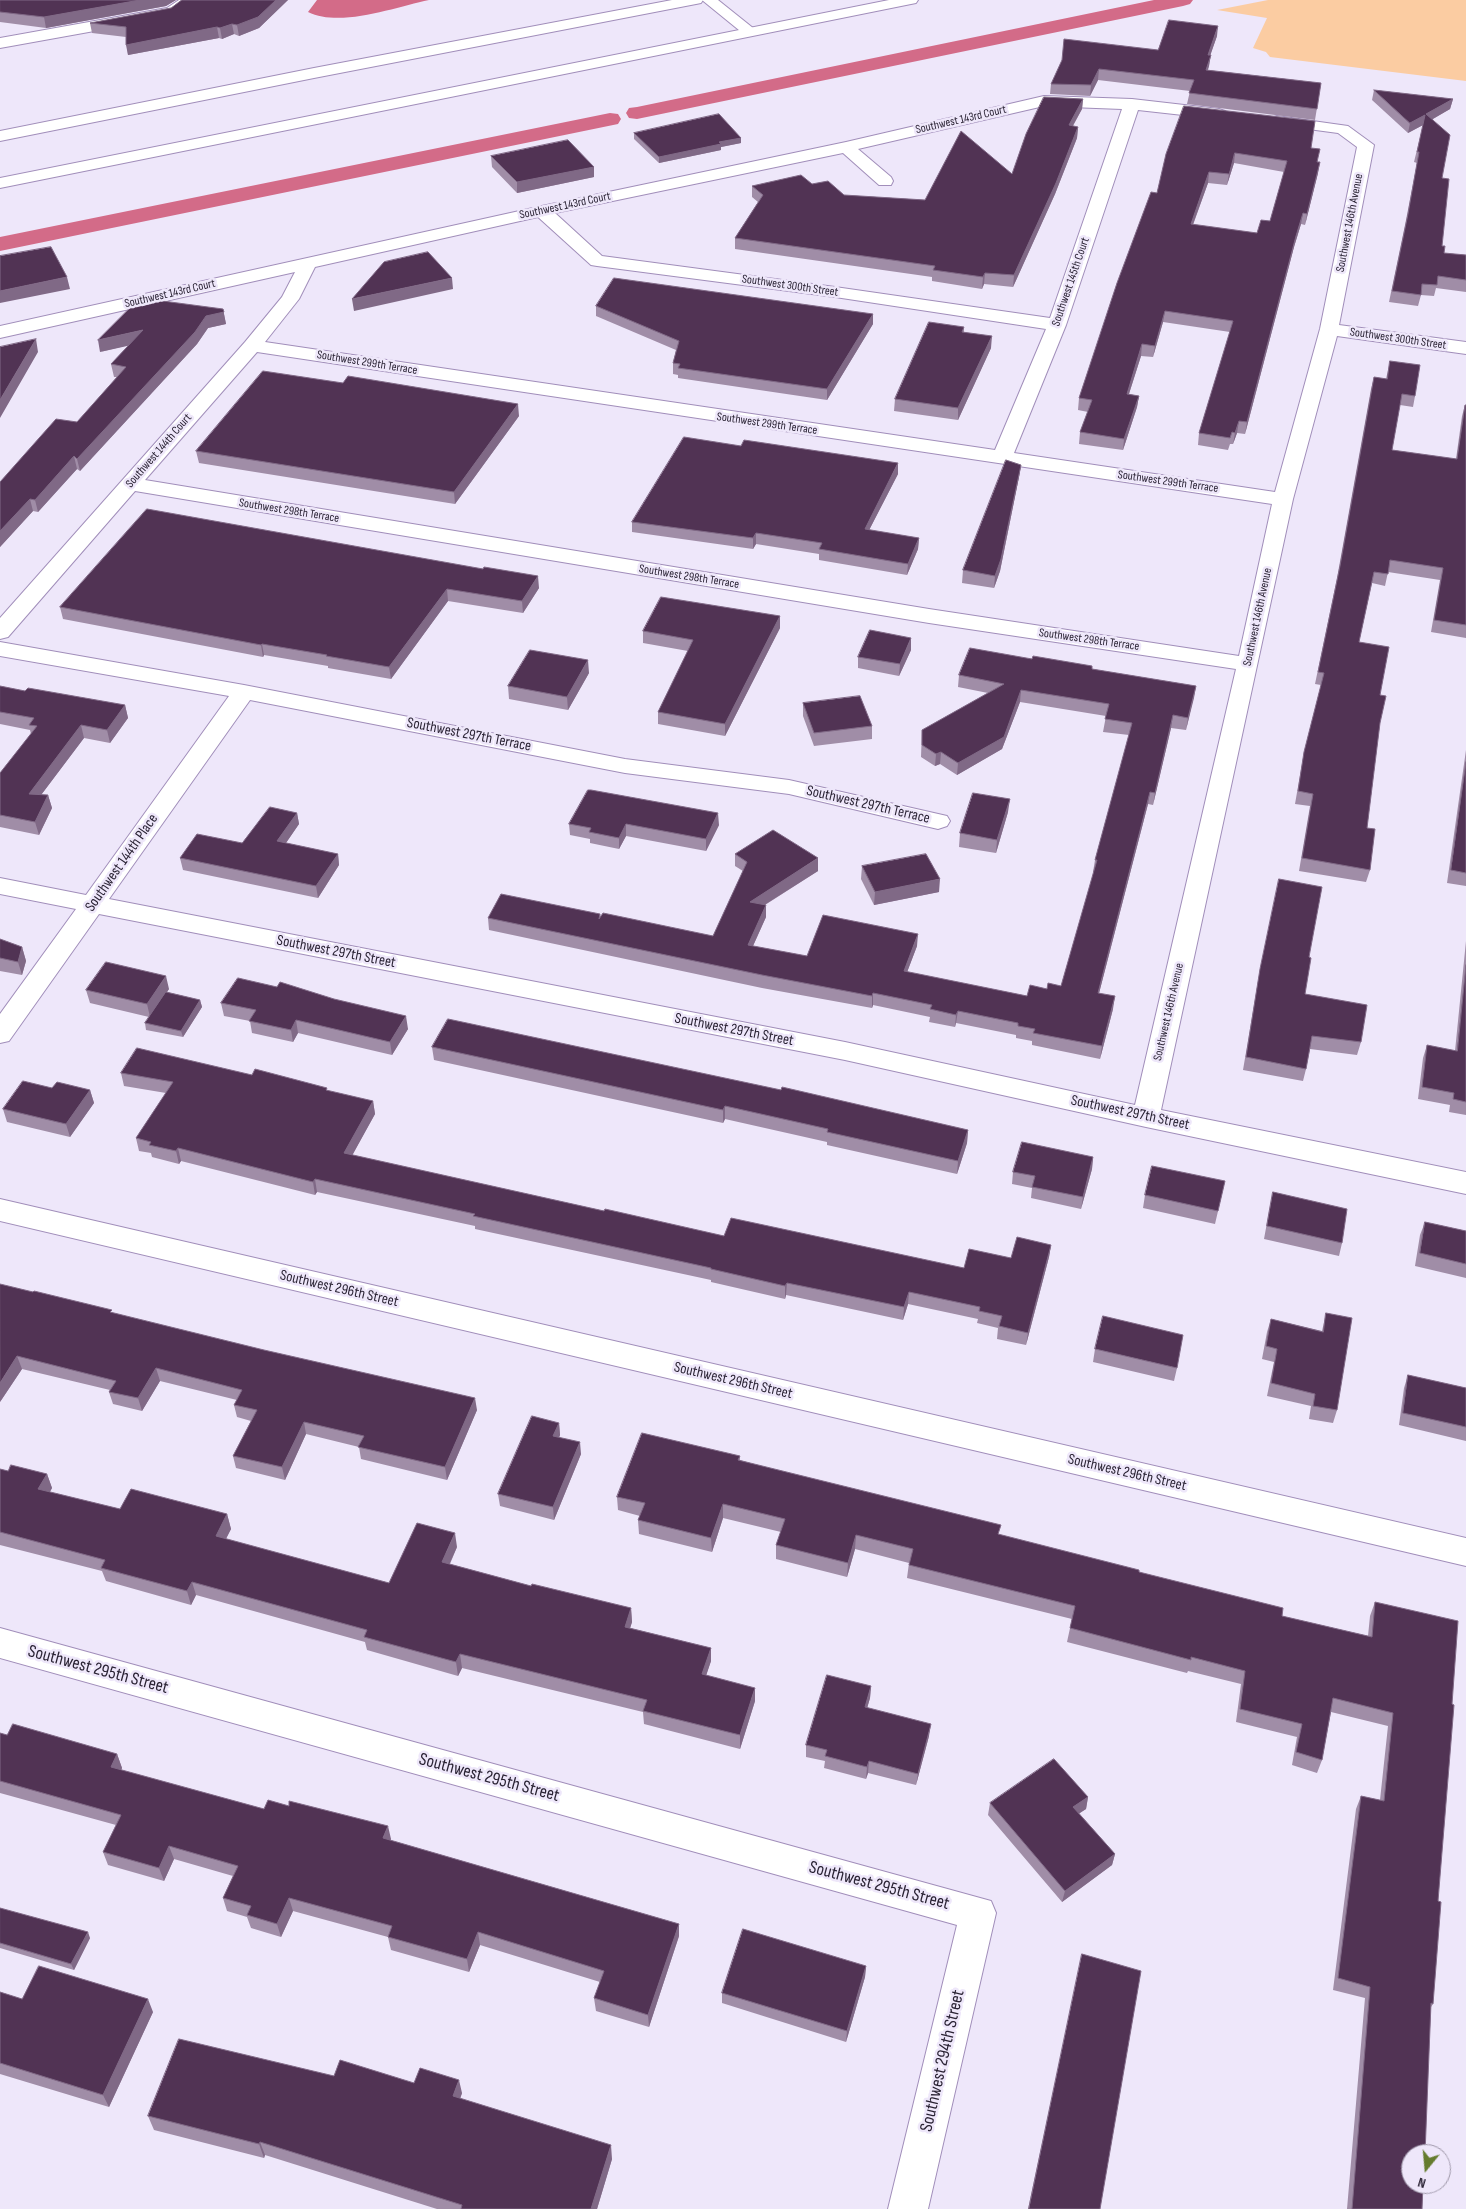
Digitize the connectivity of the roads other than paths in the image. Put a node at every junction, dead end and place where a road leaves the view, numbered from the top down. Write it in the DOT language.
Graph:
graph roads {
  1 [pos="189,0"];
  2 [pos="696,0"];
  3 [pos="709,0"];
  4 [pos="911,0"];
  5 [pos="750,32"];
  6 [pos="0,43"];
  7 [pos="1132,104"];
  8 [pos="1237,116"];
  9 [pos="1266,120"];
  10 [pos="0,136"];
  11 [pos="846,147"];
  12 [pos="885,181"];
  13 [pos="0,183"];
  14 [pos="542,211"];
  15 [pos="309,262"];
  16 [pos="1056,325"];
  17 [pos="1330,329"];
  18 [pos="0,332"];
  19 [pos="252,346"];
  20 [pos="1466,348"];
  21 [pos="1002,458"];
  22 [pos="130,484"];
  23 [pos="1283,500"];
  24 [pos="0,632"];
  25 [pos="0,649"];
  26 [pos="1248,664"];
  27 [pos="244,692"];
  28 [pos="938,821"];
  29 [pos="0,886"];
  30 [pos="93,904"];
  31 [pos="0,1034"];
  32 [pos="1146,1117"];
  33 [pos="1466,1183"];
  34 [pos="0,1210"];
  35 [pos="1466,1552"];
  36 [pos="0,1643"];
  37 [pos="978,1913"];
  38 [pos="908,2209"];
  1 -- 6 [label="main road"];
  2 -- 10 [label="main road"];
  3 -- 5 [label="main road"];
  4 -- 5 [label="main road"];
  5 -- 13 [label="main road"];
  7 -- 8 [label="main road, Southwest 143rd Court"];
  7 -- 11 [label="main road, Southwest 143rd Court"];
  7 -- 16 [label="main road, Southwest 145th Court"];
  9 -- 17 [label="main road, Southwest 146th Avenue"];
  11 -- 12 [label="main road"];
  11 -- 14 [label="main road, Southwest 143rd Court"];
  14 -- 15 [label="main road, Southwest 143rd Court"];
  14 -- 16 [label="main road, Southwest 300th Street"];
  15 -- 18 [label="main road, Southwest 143rd Court"];
  15 -- 19 [label="main road, Southwest 144th Court"];
  16 -- 21 [label="main road, Southwest 145th Court"];
  17 -- 20 [label="main road, Southwest 300th Street"];
  17 -- 23 [label="main road, Southwest 146th Avenue"];
  19 -- 21 [label="main road, Southwest 299th Terrace"];
  19 -- 22 [label="main road, Southwest 144th Court"];
  21 -- 23 [label="main road, Southwest 299th Terrace"];
  22 -- 24 [label="main road, Southwest 144th Court"];
  22 -- 26 [label="main road, Southwest 298th Terrace"];
  23 -- 26 [label="main road, Southwest 146th Avenue"];
  25 -- 27 [label="main road, Southwest 297th Terrace"];
  26 -- 32 [label="main road, Southwest 146th Avenue"];
  27 -- 28 [label="main road, Southwest 297th Terrace"];
  27 -- 30 [label="main road, Southwest 144th Place"];
  29 -- 30 [label="main road, Southwest 297th Street"];
  30 -- 31 [label="main road, Southwest 144th Place"];
  30 -- 32 [label="main road, Southwest 297th Street"];
  32 -- 33 [label="main road, Southwest 297th Street"];
  34 -- 35 [label="main road, Southwest 296th Street"];
  36 -- 37 [label="main road, Southwest 295th Street"];
  37 -- 38 [label="main road, Southwest 294th Street"];
}
